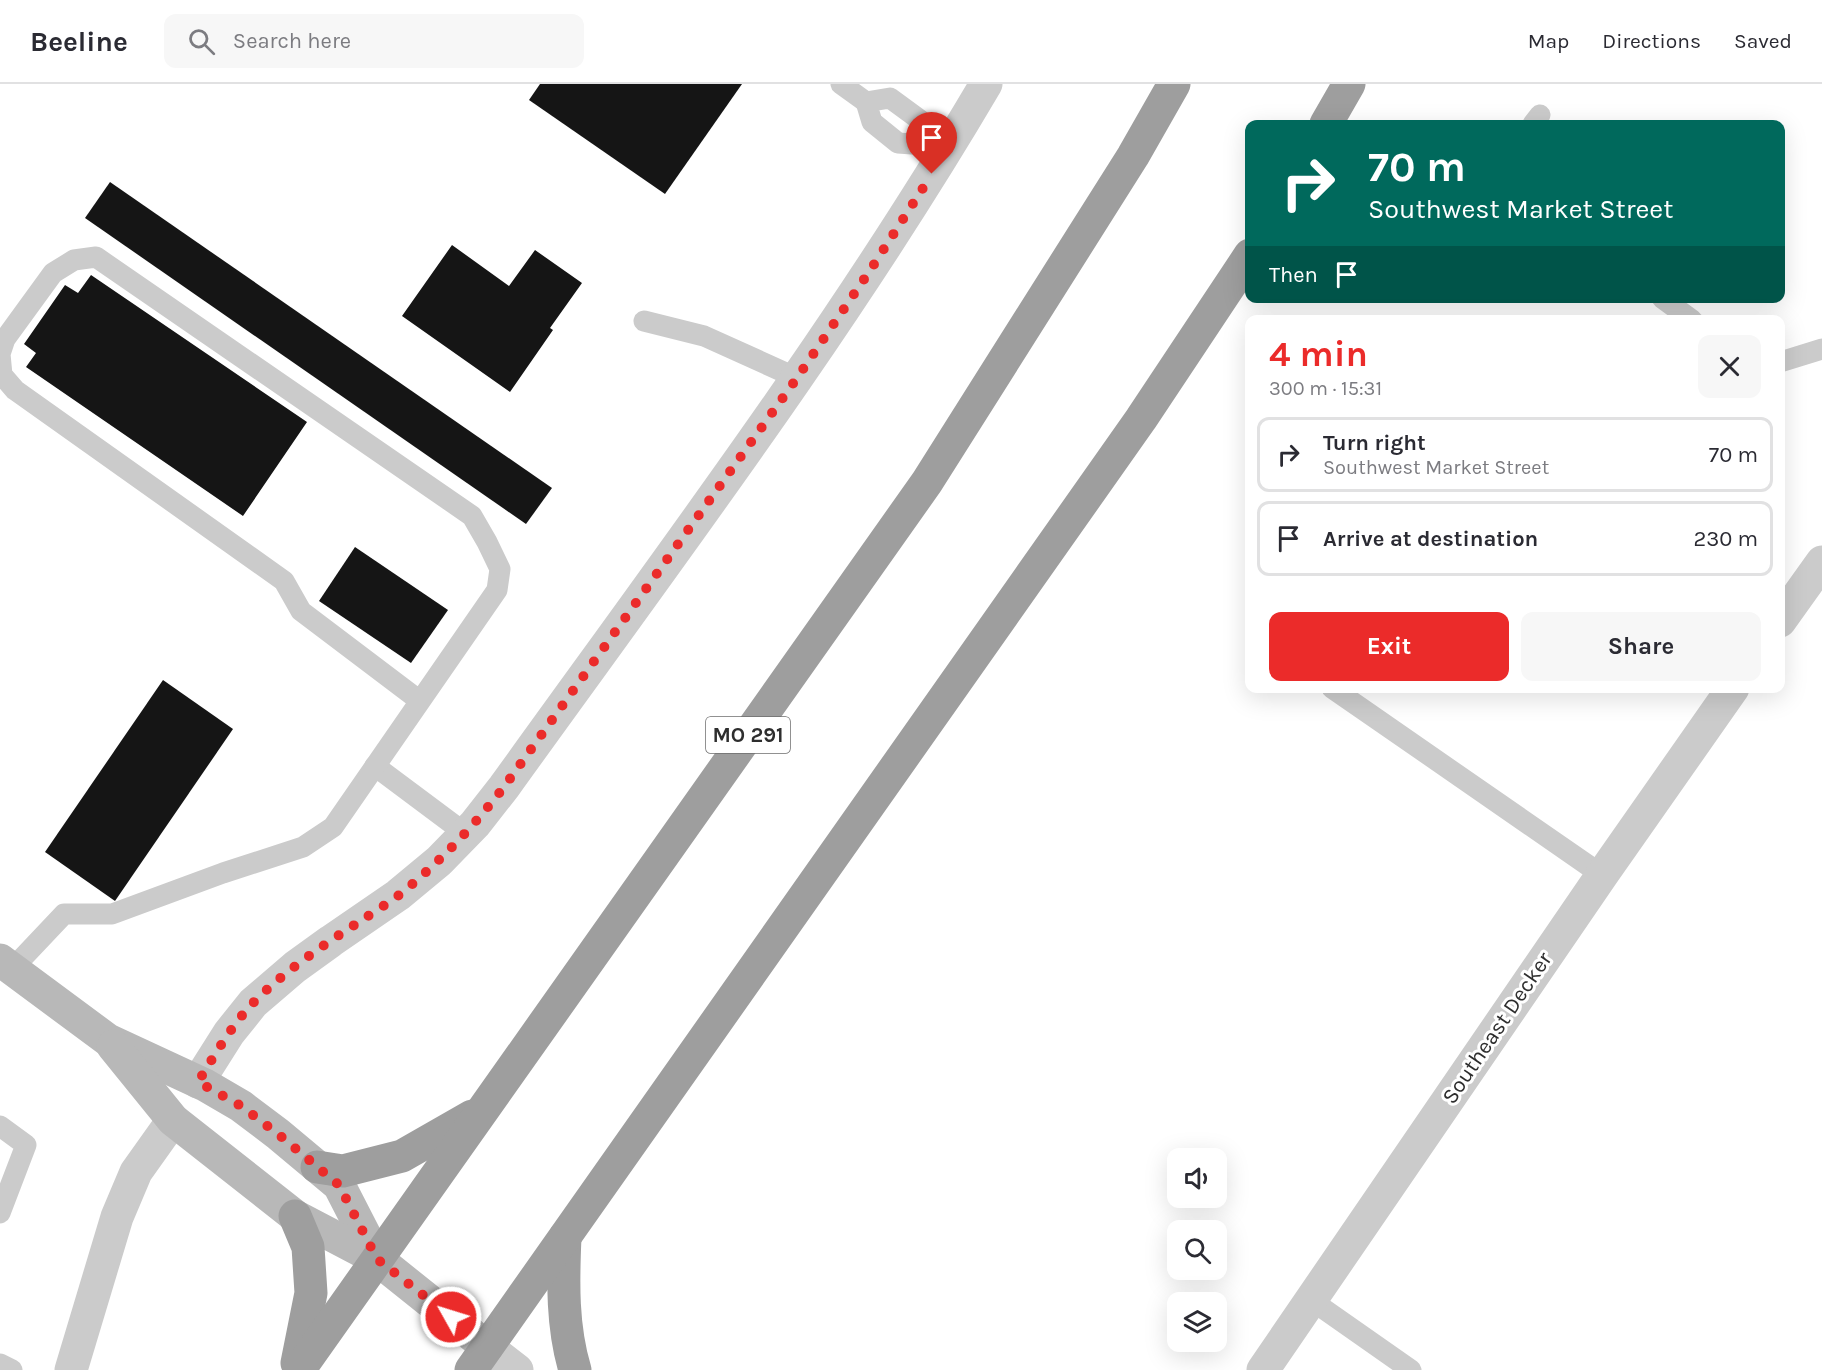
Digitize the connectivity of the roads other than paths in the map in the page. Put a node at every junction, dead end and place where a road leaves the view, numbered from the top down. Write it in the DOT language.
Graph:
graph roads {
  1 [pos="841,84"];
  2 [pos="986,84"];
  3 [pos="1174,84"];
  4 [pos="1349,84"];
  5 [pos="866,102"];
  6 [pos="1328,120"];
  7 [pos="935,150"];
  8 [pos="1245,263"];
  9 [pos="1669,303"];
  10 [pos="1685,315"];
  11 [pos="644,321"];
  12 [pos="1822,349"];
  13 [pos="1785,360"];
  14 [pos="797,378"];
  15 [pos="1822,562"];
  16 [pos="1785,614"];
  17 [pos="1339,693"];
  18 [pos="1729,693"];
  19 [pos="420,701"];
  20 [pos="375,766"];
  21 [pos="466,834"];
  22 [pos="1602,875"];
  23 [pos="6,964"];
  24 [pos="108,1040"];
  25 [pos="198,1082"];
  26 [pos="482,1111"];
  27 [pos="173,1120"];
  28 [pos="0,1126"];
  29 [pos="317,1167"];
  30 [pos="0,1213"];
  31 [pos="295,1216"];
  32 [pos="565,1237"];
  33 [pos="377,1259"];
  34 [pos="1311,1300"];
  35 [pos="479,1358"];
  36 [pos="0,1364"];
  37 [pos="12,1370"];
  38 [pos="71,1370"];
  39 [pos="297,1370"];
  40 [pos="517,1370"];
  41 [pos="575,1370"];
  42 [pos="1263,1370"];
  43 [pos="1412,1370"];
  1 -- 5 [label="lane"];
  2 -- 7 [label="street"];
  3 -- 26 [label="highway, MO 291"];
  4 -- 6 [label="highway"];
  5 -- 7 [label="lane"];
  5 -- 7 [label="lane"];
  7 -- 14 [label="street"];
  8 -- 32 [label="highway"];
  9 -- 10 [label="lane"];
  11 -- 14 [label="lane"];
  12 -- 13 [label="lane"];
  14 -- 21 [label="street"];
  15 -- 16 [label="street"];
  17 -- 22 [label="lane"];
  18 -- 22 [label="street, Southeast Decker"];
  19 -- 19 [label="lane"];
  19 -- 20 [label="lane"];
  20 -- 21 [label="lane"];
  20 -- 23 [label="lane"];
  21 -- 25 [label="street"];
  22 -- 34 [label="street, Southeast Decker"];
  23 -- 24 [label="main road"];
  24 -- 25 [label="main road"];
  24 -- 27 [label="main road"];
  25 -- 29 [label="main road"];
  26 -- 29 [label="highway"];
  26 -- 33 [label="highway, MO 291"];
  27 -- 31 [label="main road"];
  27 -- 38 [label="street"];
  28 -- 30 [label="lane"];
  29 -- 33 [label="main road"];
  31 -- 33 [label="main road"];
  31 -- 39 [label="highway"];
  32 -- 35 [label="highway"];
  32 -- 41 [label="highway"];
  33 -- 35 [label="main road"];
  33 -- 39 [label="highway, MO 291"];
  34 -- 42 [label="street, Southeast Decker"];
  34 -- 43 [label="lane"];
  35 -- 40 [label="street"];
  36 -- 37 [label="lane"];
}
